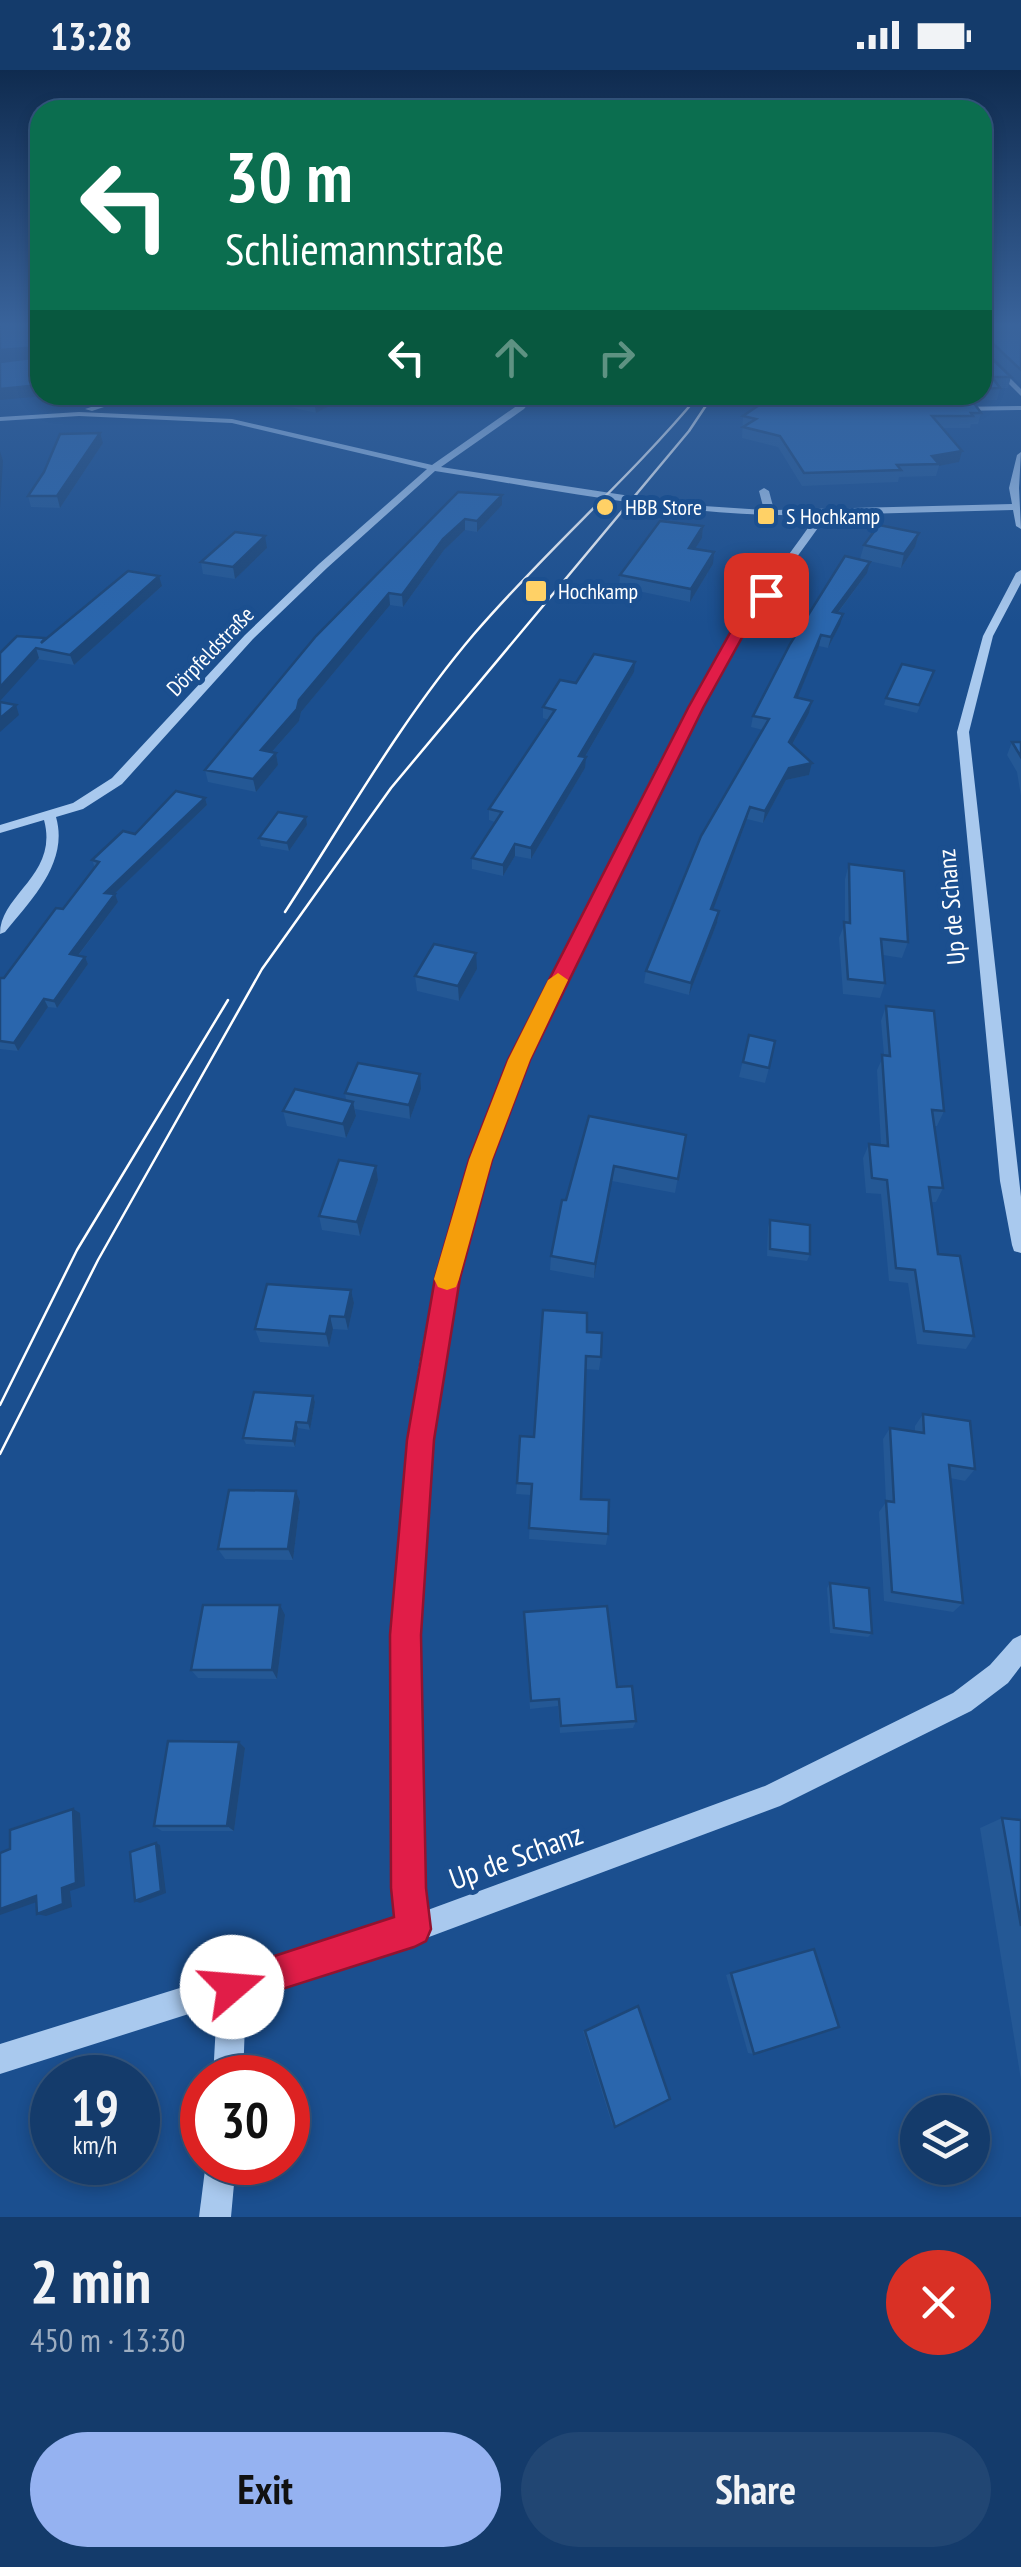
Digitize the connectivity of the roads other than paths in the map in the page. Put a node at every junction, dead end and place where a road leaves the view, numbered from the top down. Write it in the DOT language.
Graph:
graph roads {
  1 [pos="242,423"];
  2 [pos="497,423"];
  3 [pos="1021,455"];
  4 [pos="433,468"];
  5 [pos="764,490"];
  6 [pos="1018,508"];
  7 [pos="770,512"];
  8 [pos="819,512"];
  9 [pos="1021,526"];
  10 [pos="1021,573"];
  11 [pos="49,816"];
  12 [pos="0,829"];
  13 [pos="0,929"];
  14 [pos="1015,1182"];
  15 [pos="1021,1245"];
  16 [pos="1021,1647"];
  17 [pos="414,1929"];
  18 [pos="232,1987"];
  19 [pos="229,2055"];
  20 [pos="0,2060"];
  21 [pos="218,2185"];
  22 [pos="215,2217"];
  1 -- 4 [label="street"];
  2 -- 4 [label="street, Dörpfeldstraße"];
  3 -- 6 [label="street"];
  4 -- 7 [label="street"];
  4 -- 11 [label="street, Dörpfeldstraße"];
  5 -- 7 [label="street"];
  6 -- 8 [label="street"];
  6 -- 9 [label="street"];
  7 -- 8 [label="street"];
  8 -- 17 [label="street"];
  10 -- 14 [label="street, Up de Schanz"];
  11 -- 12 [label="street, Dörpfeldstraße"];
  11 -- 13 [label="street"];
  14 -- 15 [label="street, Up de Schanz"];
  16 -- 17 [label="street, Up de Schanz"];
  17 -- 18 [label="street, Up de Schanz"];
  18 -- 19 [label="street"];
  18 -- 20 [label="street, Up de Schanz"];
  21 -- 22 [label="street"];
}
